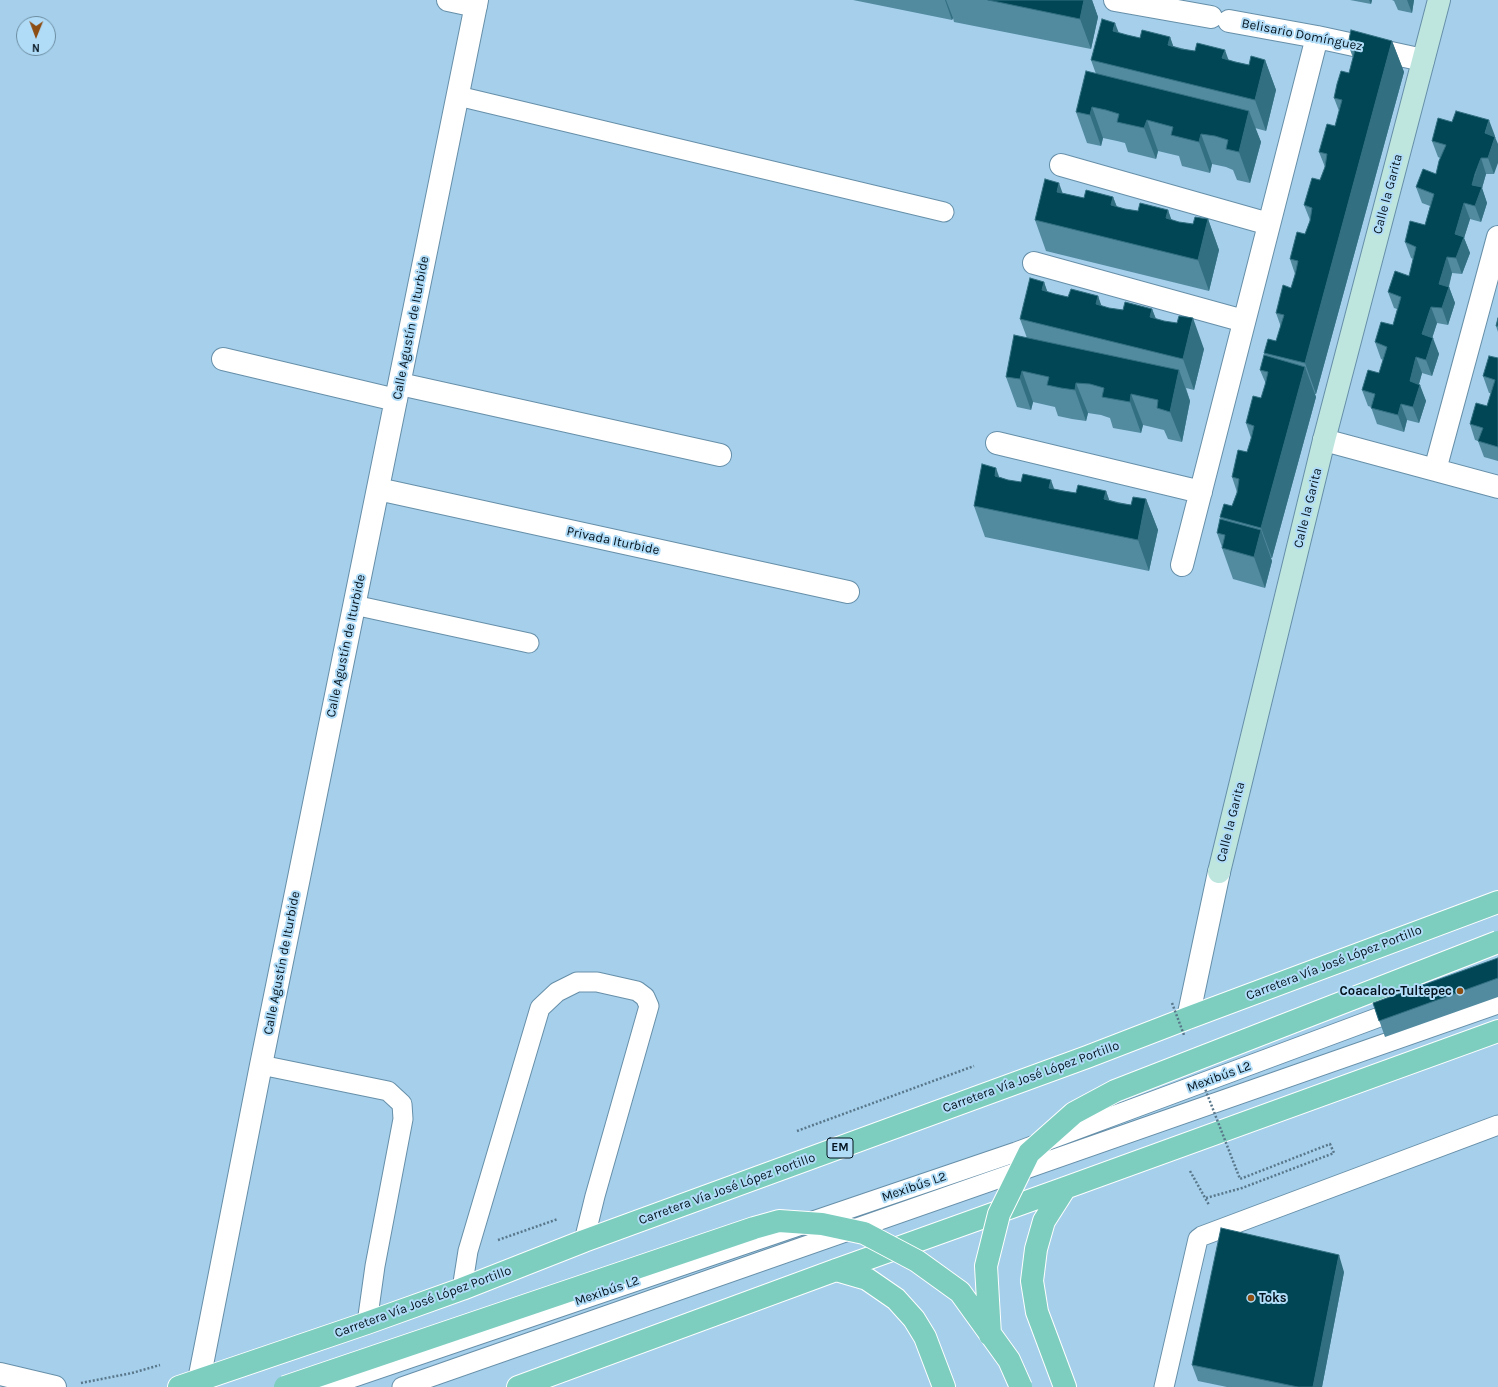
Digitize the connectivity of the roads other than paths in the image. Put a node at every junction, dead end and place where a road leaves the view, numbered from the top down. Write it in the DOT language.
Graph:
graph roads {
  1 [pos="448,0"];
  2 [pos="1115,0"];
  3 [pos="1438,0"];
  4 [pos="477,3"];
  5 [pos="1317,37"];
  6 [pos="1423,60"];
  7 [pos="458,96"];
  8 [pos="1060,166"];
  9 [pos="944,212"];
  10 [pos="1269,224"];
  11 [pos="1498,237"];
  12 [pos="1034,263"];
  13 [pos="1244,321"];
  14 [pos="223,359"];
  15 [pos="398,392"];
  16 [pos="1324,440"];
  17 [pos="997,443"];
  18 [pos="720,455"];
  19 [pos="1434,470"];
  20 [pos="1498,487"];
  21 [pos="378,489"];
  22 [pos="1201,492"];
  23 [pos="1182,565"];
  24 [pos="848,592"];
  25 [pos="354,606"];
  26 [pos="528,643"];
  27 [pos="1498,902"];
  28 [pos="1498,942"];
  29 [pos="1416,1003"];
  30 [pos="1498,1004"];
  31 [pos="1188,1018"];
  32 [pos="1498,1031"];
  33 [pos="261,1065"];
  34 [pos="1498,1125"];
  35 [pos="1065,1188"];
  36 [pos="584,1241"];
  37 [pos="836,1270"];
  38 [pos="462,1289"];
  39 [pos="367,1323"];
  40 [pos="3,1375"];
  41 [pos="189,1384"];
  42 [pos="55,1387"];
  43 [pos="286,1387"];
  44 [pos="325,1387"];
  45 [pos="402,1387"];
  46 [pos="518,1387"];
  47 [pos="944,1387"];
  48 [pos="1006,1387"];
  49 [pos="1021,1387"];
  50 [pos="1065,1387"];
  51 [pos="1164,1387"];
  1 -- 4 [label="street"];
  2 -- 5 [label="street, Belisario Domínguez"];
  3 -- 6 [label="street, Calle la Garita"];
  4 -- 7 [label="street, Calle Agustín de Iturbide"];
  5 -- 6 [label="street, Belisario Domínguez"];
  5 -- 10 [label="street"];
  6 -- 16 [label="street, Calle la Garita"];
  7 -- 9 [label="lane"];
  7 -- 15 [label="street, Calle Agustín de Iturbide"];
  8 -- 10 [label="street"];
  10 -- 13 [label="street"];
  11 -- 19 [label="street"];
  12 -- 13 [label="street"];
  13 -- 22 [label="street"];
  14 -- 15 [label="street"];
  15 -- 18 [label="street"];
  15 -- 21 [label="street, Calle Agustín de Iturbide"];
  16 -- 19 [label="street"];
  16 -- 31 [label="street, Calle la Garita"];
  17 -- 22 [label="street"];
  19 -- 20 [label="street"];
  21 -- 24 [label="street, Privada Iturbide"];
  21 -- 25 [label="street, Calle Agustín de Iturbide"];
  22 -- 23 [label="street"];
  25 -- 26 [label="lane"];
  25 -- 33 [label="street, Calle Agustín de Iturbide"];
  27 -- 31 [label="main road, Carretera Vía José López Portillo / EM"];
  28 -- 48 [label="main road, bridge"];
  29 -- 44 [label="lane, Mexibús L2"];
  30 -- 45 [label="lane, Mexibús L2"];
  31 -- 36 [label="main road, Carretera Vía José López Portillo / EM"];
  32 -- 35 [label="main road"];
  33 -- 39 [label="lane"];
  33 -- 41 [label="street, Calle Agustín de Iturbide"];
  34 -- 51 [label="lane"];
  35 -- 37 [label="main road"];
  35 -- 50 [label="main road"];
  36 -- 38 [label="main road, Carretera Vía José López Portillo / EM"];
  36 -- 38 [label="lane"];
  37 -- 46 [label="main road"];
  37 -- 47 [label="main road"];
  38 -- 39 [label="main road, Carretera Vía José López Portillo / EM"];
  39 -- 41 [label="main road, Carretera Vía José López Portillo / EM"];
  40 -- 42 [label="street"];
  43 -- 49 [label="main road, bridge"];
}
